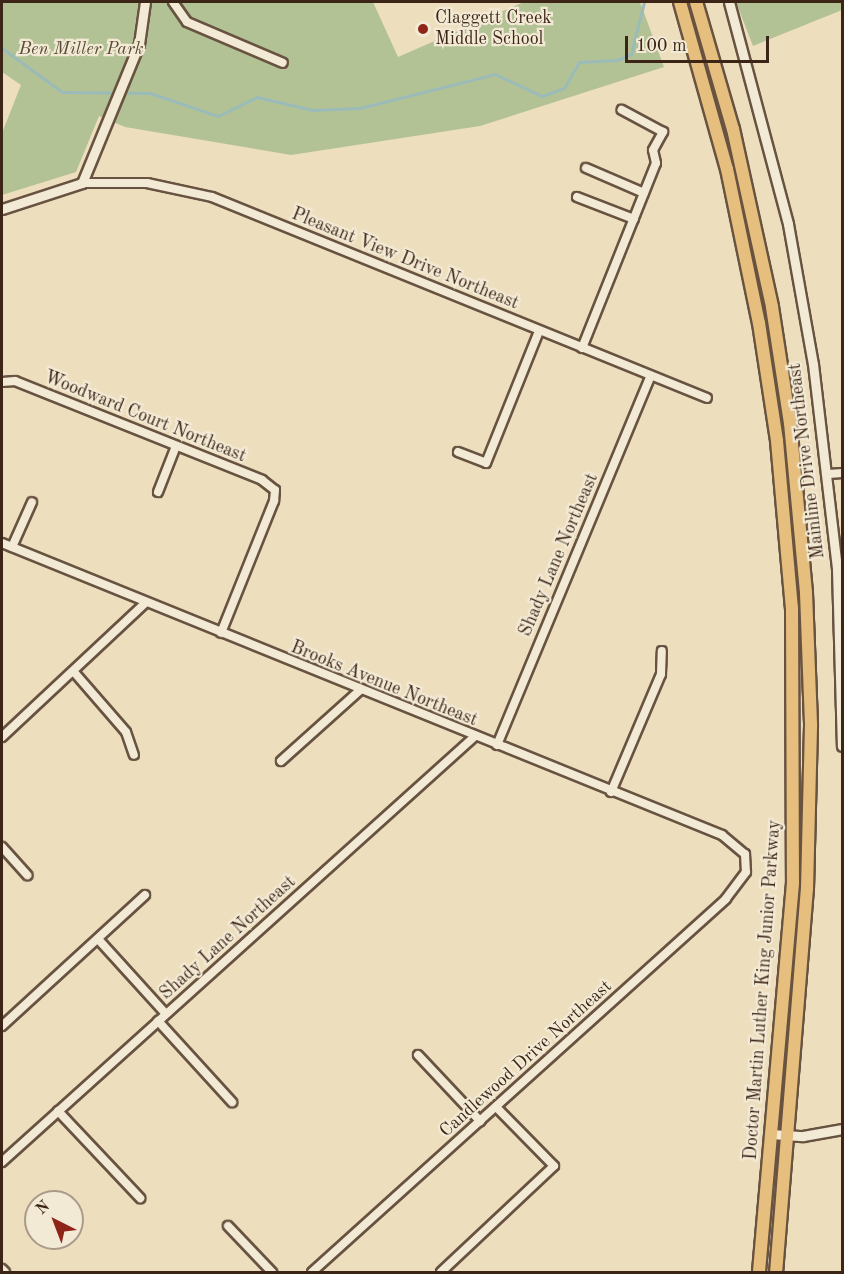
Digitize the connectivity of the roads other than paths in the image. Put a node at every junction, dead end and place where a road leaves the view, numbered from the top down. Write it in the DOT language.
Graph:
graph roads {
  1 [pos="145,2"];
  2 [pos="173,2"];
  3 [pos="696,2"];
  4 [pos="729,2"];
  5 [pos="681,4"];
  6 [pos="283,63"];
  7 [pos="622,110"];
  8 [pos="586,168"];
  9 [pos="82,183"];
  10 [pos="644,193"];
  11 [pos="577,197"];
  12 [pos="2,209"];
  13 [pos="634,219"];
  14 [pos="539,331"];
  15 [pos="582,348"];
  16 [pos="650,377"];
  17 [pos="2,382"];
  18 [pos="707,398"];
  19 [pos="176,446"];
  20 [pos="458,452"];
  21 [pos="843,473"];
  22 [pos="829,474"];
  23 [pos="158,492"];
  24 [pos="32,502"];
  25 [pos="2,543"];
  26 [pos="12,547"];
  27 [pos="145,603"];
  28 [pos="221,633"];
  29 [pos="662,651"];
  30 [pos="74,672"];
  31 [pos="360,690"];
  32 [pos="3,732"];
  33 [pos="474,737"];
  34 [pos="497,746"];
  35 [pos="843,746"];
  36 [pos="134,754"];
  37 [pos="281,761"];
  38 [pos="611,792"];
  39 [pos="2,847"];
  40 [pos="747,860"];
  41 [pos="27,875"];
  42 [pos="145,895"];
  43 [pos="98,939"];
  44 [pos="166,1014"];
  45 [pos="158,1021"];
  46 [pos="2,1026"];
  47 [pos="418,1054"];
  48 [pos="232,1102"];
  49 [pos="496,1107"];
  50 [pos="58,1111"];
  51 [pos="480,1121"];
  52 [pos="843,1128"];
  53 [pos="771,1134"];
  54 [pos="789,1135"];
  55 [pos="2,1162"];
  56 [pos="140,1198"];
  57 [pos="228,1226"];
  58 [pos="2,1269"];
  59 [pos="5,1272"];
  60 [pos="272,1272"];
  61 [pos="312,1272"];
  62 [pos="441,1272"];
  63 [pos="759,1272"];
  64 [pos="776,1272"];
  1 -- 9 [label="street"];
  2 -- 6 [label="street"];
  3 -- 54 [label="highway, Doctor Martin Luther King Junior Parkway"];
  4 -- 22 [label="street, Mainline Drive Northeast"];
  5 -- 53 [label="highway, Doctor Martin Luther King Junior Parkway"];
  7 -- 10 [label="street"];
  8 -- 10 [label="street"];
  9 -- 12 [label="street"];
  9 -- 14 [label="street, Pleasant View Drive Northeast"];
  10 -- 13 [label="street"];
  11 -- 13 [label="street"];
  13 -- 15 [label="street"];
  14 -- 15 [label="street, Pleasant View Drive Northeast"];
  14 -- 20 [label="street"];
  15 -- 16 [label="street, Pleasant View Drive Northeast"];
  16 -- 18 [label="street, Pleasant View Drive Northeast"];
  16 -- 34 [label="street, Shady Lane Northeast"];
  17 -- 19 [label="street, Woodward Court Northeast"];
  19 -- 23 [label="street"];
  19 -- 28 [label="street, Woodward Court Northeast"];
  21 -- 22 [label="street"];
  22 -- 35 [label="street, Mainline Drive Northeast"];
  24 -- 26 [label="street"];
  25 -- 26 [label="street, Brooks Avenue Northeast"];
  26 -- 27 [label="street, Brooks Avenue Northeast"];
  27 -- 28 [label="street, Brooks Avenue Northeast"];
  27 -- 30 [label="street"];
  28 -- 31 [label="street, Brooks Avenue Northeast"];
  29 -- 38 [label="street"];
  30 -- 32 [label="street"];
  30 -- 36 [label="street"];
  31 -- 33 [label="street, Brooks Avenue Northeast"];
  31 -- 37 [label="street"];
  33 -- 34 [label="street, Brooks Avenue Northeast"];
  33 -- 44 [label="street, Shady Lane Northeast"];
  34 -- 38 [label="street, Brooks Avenue Northeast"];
  38 -- 40 [label="street, Brooks Avenue Northeast"];
  39 -- 41 [label="street"];
  40 -- 49 [label="street, Candlewood Drive Northeast"];
  42 -- 43 [label="street"];
  43 -- 44 [label="street"];
  43 -- 46 [label="street"];
  44 -- 45 [label="street, Shady Lane Northeast"];
  45 -- 48 [label="street"];
  45 -- 50 [label="street, Shady Lane Northeast"];
  47 -- 51 [label="street"];
  49 -- 51 [label="street, Candlewood Drive Northeast"];
  49 -- 62 [label="street"];
  50 -- 55 [label="street, Shady Lane Northeast"];
  50 -- 56 [label="street"];
  51 -- 61 [label="street, Candlewood Drive Northeast"];
  52 -- 54 [label="street"];
  53 -- 54 [label="street"];
  53 -- 63 [label="highway, Doctor Martin Luther King Junior Parkway"];
  54 -- 64 [label="highway, Doctor Martin Luther King Junior Parkway"];
  57 -- 60 [label="street"];
  58 -- 59 [label="street"];
}
